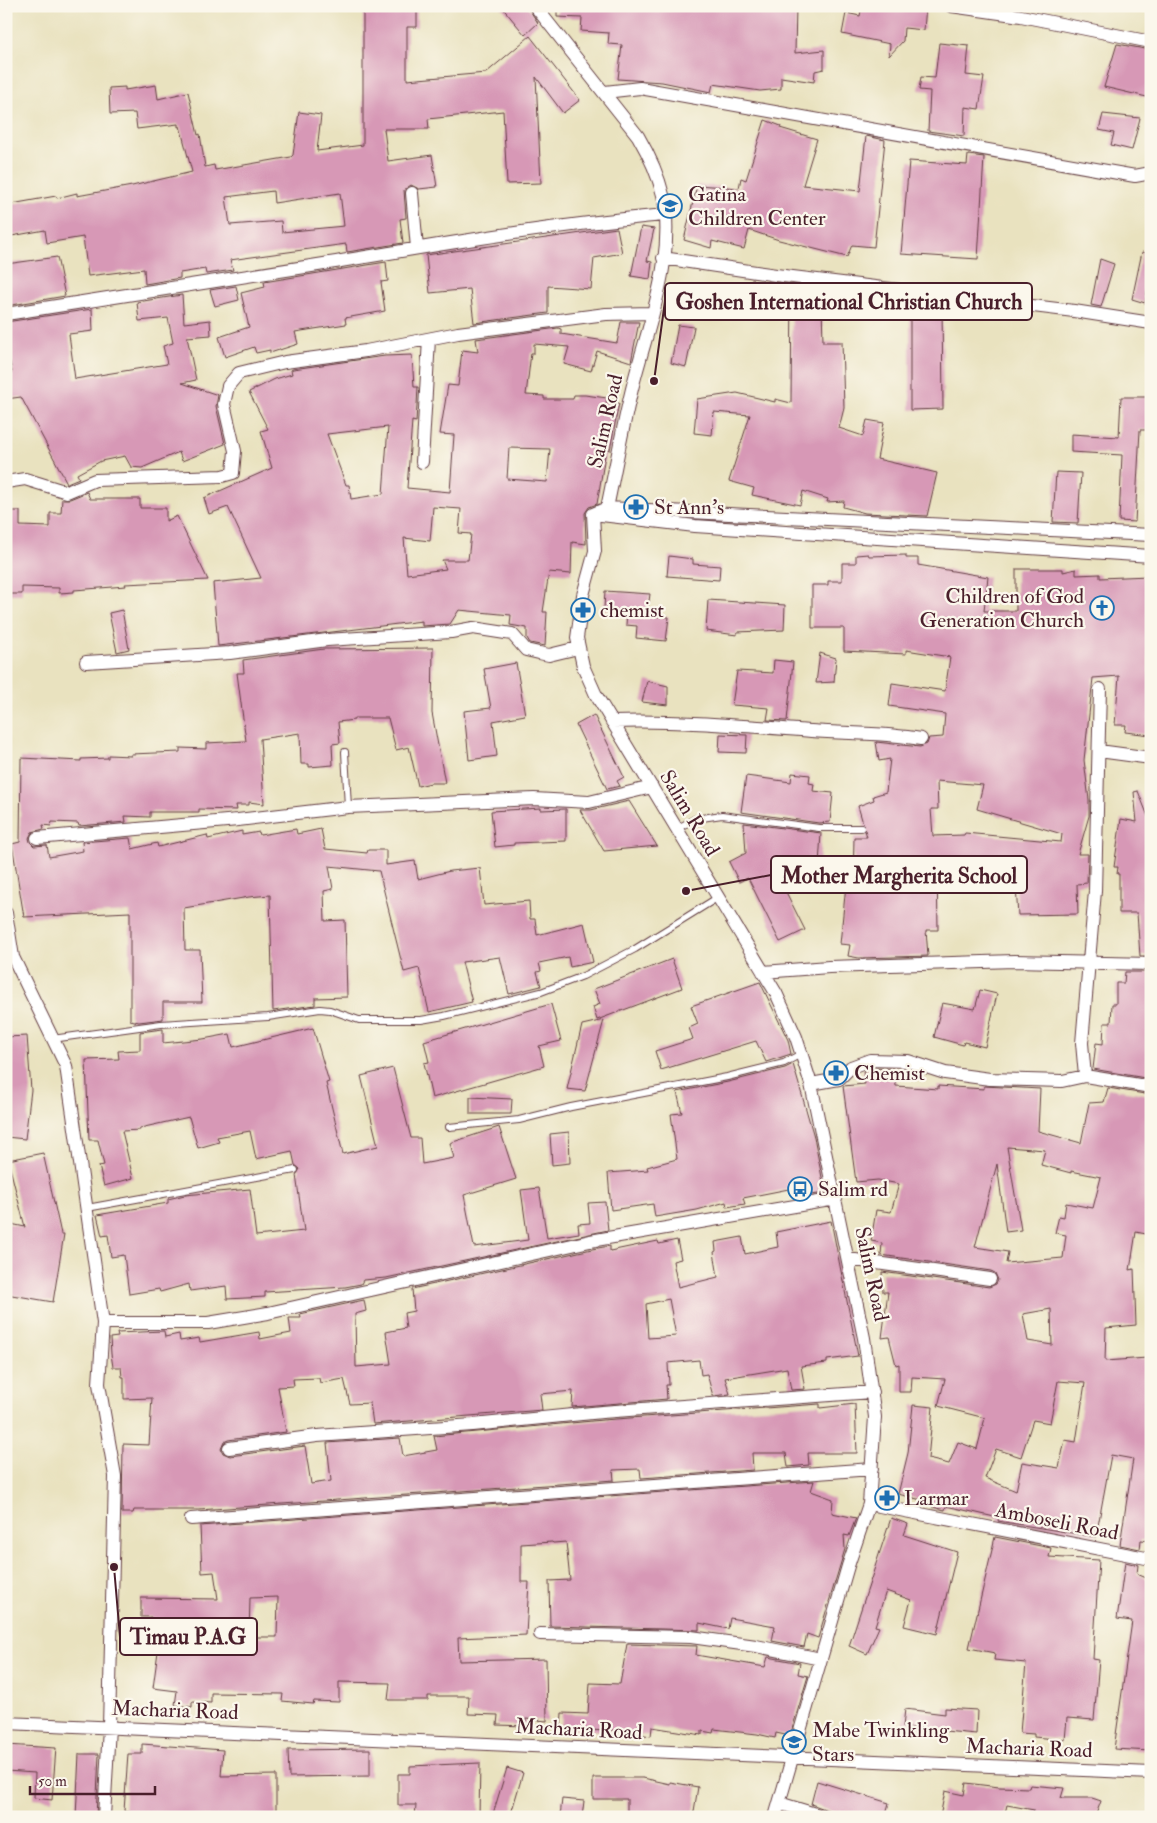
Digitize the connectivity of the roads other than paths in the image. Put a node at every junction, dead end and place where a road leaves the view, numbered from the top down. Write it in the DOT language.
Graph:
graph roads {
  1 [pos="535,6"];
  2 [pos="952,6"];
  3 [pos="1151,42"];
  4 [pos="605,92"];
  5 [pos="1151,174"];
  6 [pos="412,193"];
  7 [pos="664,215"];
  8 [pos="417,248"];
  9 [pos="663,258"];
  10 [pos="6,314"];
  11 [pos="652,314"];
  12 [pos="1151,323"];
  13 [pos="429,339"];
  14 [pos="422,462"];
  15 [pos="6,482"];
  16 [pos="607,508"];
  17 [pos="594,514"];
  18 [pos="1151,534"];
  19 [pos="1151,556"];
  20 [pos="578,648"];
  21 [pos="86,662"];
  22 [pos="1100,689"];
  23 [pos="612,722"];
  24 [pos="921,738"];
  25 [pos="1099,751"];
  26 [pos="345,752"];
  27 [pos="1151,758"];
  28 [pos="652,787"];
  29 [pos="348,807"];
  30 [pos="861,828"];
  31 [pos="676,829"];
  32 [pos="36,838"];
  33 [pos="717,898"];
  34 [pos="6,913"];
  35 [pos="1088,963"];
  36 [pos="1151,964"];
  37 [pos="763,972"];
  38 [pos="52,1038"];
  39 [pos="801,1054"];
  40 [pos="1085,1076"];
  41 [pos="811,1084"];
  42 [pos="1151,1086"];
  43 [pos="449,1127"];
  44 [pos="295,1170"];
  45 [pos="836,1199"];
  46 [pos="87,1208"];
  47 [pos="848,1259"];
  48 [pos="990,1279"];
  49 [pos="104,1323"];
  50 [pos="872,1392"];
  51 [pos="229,1448"];
  52 [pos="872,1469"];
  53 [pos="868,1504"];
  54 [pos="191,1519"];
  55 [pos="1151,1559"];
  56 [pos="540,1634"];
  57 [pos="820,1659"];
  58 [pos="6,1723"];
  59 [pos="109,1727"];
  60 [pos="792,1758"];
  61 [pos="1151,1773"];
  62 [pos="779,1803"];
  63 [pos="104,1817"];
  64 [pos="775,1817"];
  65 [pos="825,1817"];
  1 -- 4 [label="street, Salim Road"];
  2 -- 3 [label="street"];
  4 -- 5 [label="street"];
  4 -- 7 [label="street, Salim Road"];
  6 -- 8 [label="street"];
  7 -- 8 [label="street"];
  7 -- 9 [label="street, Salim Road"];
  8 -- 10 [label="street"];
  9 -- 11 [label="street, Salim Road"];
  9 -- 12 [label="street"];
  11 -- 13 [label="street"];
  11 -- 16 [label="street, Salim Road"];
  13 -- 14 [label="street"];
  13 -- 15 [label="street"];
  16 -- 17 [label="street"];
  16 -- 18 [label="street"];
  17 -- 19 [label="street"];
  17 -- 20 [label="street, Salim Road"];
  20 -- 21 [label="street"];
  20 -- 23 [label="street, Salim Road"];
  22 -- 25 [label="street"];
  23 -- 24 [label="street"];
  23 -- 28 [label="street, Salim Road"];
  25 -- 27 [label="street"];
  25 -- 35 [label="street"];
  26 -- 29 [label="lane"];
  28 -- 29 [label="street"];
  28 -- 31 [label="street, Salim Road"];
  29 -- 32 [label="street"];
  30 -- 31 [label="lane"];
  31 -- 33 [label="street, Salim Road"];
  33 -- 37 [label="street, Salim Road"];
  33 -- 38 [label="lane"];
  34 -- 38 [label="street"];
  35 -- 36 [label="street"];
  35 -- 37 [label="street"];
  35 -- 40 [label="street"];
  37 -- 39 [label="street, Salim Road"];
  38 -- 46 [label="street"];
  39 -- 41 [label="street, Salim Road"];
  39 -- 43 [label="lane"];
  40 -- 41 [label="street"];
  40 -- 42 [label="street"];
  41 -- 45 [label="street, Salim Road"];
  44 -- 46 [label="lane"];
  45 -- 47 [label="street, Salim Road"];
  45 -- 49 [label="street"];
  46 -- 49 [label="street"];
  47 -- 48 [label="street"];
  47 -- 50 [label="street, Salim Road"];
  49 -- 59 [label="street"];
  50 -- 51 [label="street"];
  50 -- 52 [label="street, Salim Road"];
  52 -- 53 [label="street, Salim Road"];
  52 -- 54 [label="street"];
  53 -- 55 [label="street, Amboseli Road"];
  53 -- 57 [label="street, Salim Road"];
  56 -- 57 [label="street"];
  57 -- 60 [label="street, Salim Road"];
  58 -- 59 [label="street, Macharia Road"];
  59 -- 60 [label="street, Macharia Road"];
  59 -- 63 [label="street"];
  60 -- 61 [label="street, Macharia Road"];
  60 -- 62 [label="street, Salim Road"];
  62 -- 64 [label="street, Salim Road"];
  62 -- 65 [label="street"];
}
